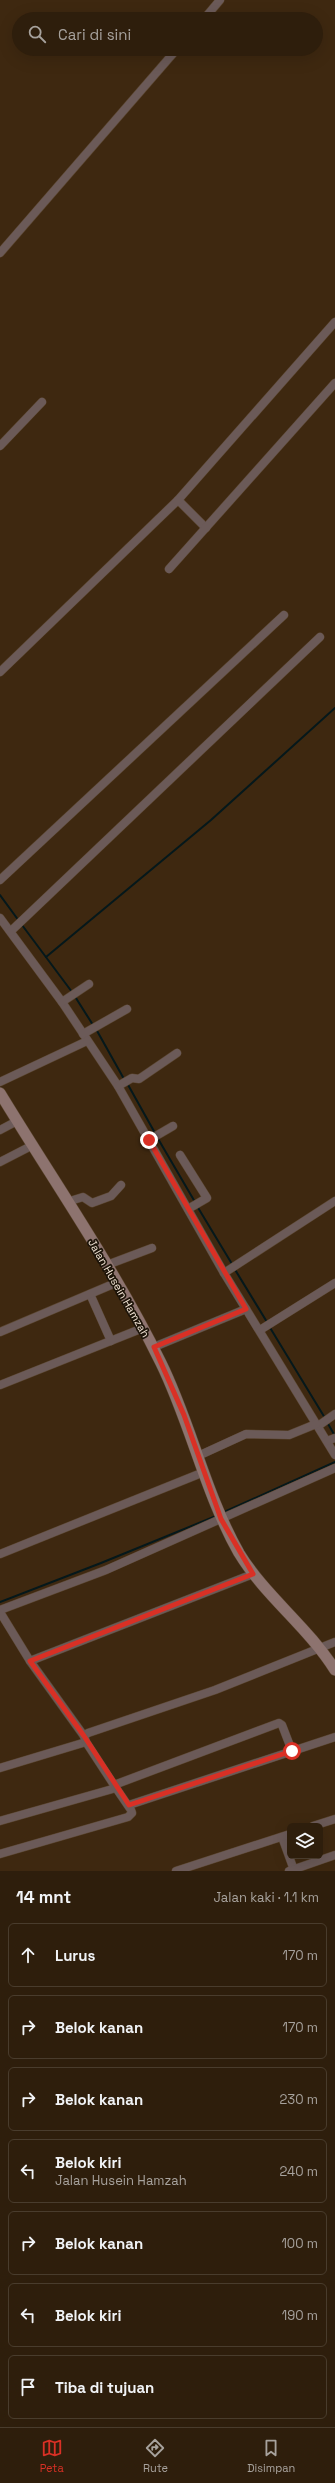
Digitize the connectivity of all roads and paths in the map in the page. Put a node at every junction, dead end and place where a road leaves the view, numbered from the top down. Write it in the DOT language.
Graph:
graph roads {
  1 [pos="220,0"];
  2 [pos="210,12"];
  3 [pos="171,56"];
  4 [pos="0,253"];
  5 [pos="335,322"];
  6 [pos="335,383"];
  7 [pos="42,402"];
  8 [pos="0,446"];
  9 [pos="178,500"];
  10 [pos="206,528"];
  11 [pos="169,569"];
  12 [pos="284,615"];
  13 [pos="320,637"];
  14 [pos="0,672"];
  15 [pos="0,880"];
  16 [pos="0,918"];
  17 [pos="12,930"];
  18 [pos="89,984"];
  19 [pos="64,1000"];
  20 [pos="127,1009"];
  21 [pos="86,1036"];
  22 [pos="177,1053"];
  23 [pos="0,1082"];
  24 [pos="120,1085"];
  25 [pos="0,1093"];
  26 [pos="17,1121"];
  27 [pos="173,1126"];
  28 [pos="0,1130"];
  29 [pos="151,1139"];
  30 [pos="33,1146"];
  31 [pos="180,1155"];
  32 [pos="0,1162"];
  33 [pos="121,1185"];
  34 [pos="335,1201"];
  35 [pos="67,1202"];
  36 [pos="190,1208"];
  37 [pos="152,1248"];
  38 [pos="107,1265"];
  39 [pos="226,1271"];
  40 [pos="118,1282"];
  41 [pos="335,1283"];
  42 [pos="90,1294"];
  43 [pos="246,1309"];
  44 [pos="143,1328"];
  45 [pos="262,1329"];
  46 [pos="0,1332"];
  47 [pos="111,1341"];
  48 [pos="154,1347"];
  49 [pos="0,1385"];
  50 [pos="334,1415"];
  51 [pos="318,1424"];
  52 [pos="330,1440"];
  53 [pos="335,1455"];
  54 [pos="198,1456"];
  55 [pos="335,1468"];
  56 [pos="204,1472"];
  57 [pos="219,1516"];
  58 [pos="0,1554"];
  59 [pos="253,1574"];
  60 [pos="0,1611"];
  61 [pos="335,1642"];
  62 [pos="320,1647"];
  63 [pos="30,1661"];
  64 [pos="335,1670"];
  65 [pos="335,1737"];
  66 [pos="85,1739"];
  67 [pos="292,1751"];
  68 [pos="0,1768"];
  69 [pos="115,1786"];
  70 [pos="129,1805"];
  71 [pos="335,1818"];
  72 [pos="0,1821"];
  73 [pos="322,1823"];
  74 [pos="286,1836"];
  75 [pos="0,1854"];
  76 [pos="335,1855"];
  77 [pos="291,1870"];
  78 [pos="176,1871"];
  1 -- 2 [label="street"];
  3 -- 4 [label="street"];
  5 -- 9 [label="street"];
  6 -- 10 [label="street"];
  7 -- 8 [label="street"];
  9 -- 10 [label="street"];
  9 -- 14 [label="street"];
  10 -- 11 [label="street"];
  12 -- 15 [label="street"];
  13 -- 17 [label="street"];
  16 -- 17 [label="street"];
  17 -- 19 [label="street"];
  18 -- 19 [label="street"];
  19 -- 21 [label="street"];
  20 -- 21 [label="street"];
  21 -- 23 [label="street"];
  21 -- 24 [label="street"];
  22 -- 24 [label="street"];
  24 -- 29 [label="street"];
  25 -- 26 [label="street, Jalan Husein Hamzah"];
  26 -- 28 [label="street"];
  26 -- 30 [label="street, Jalan Husein Hamzah"];
  27 -- 29 [label="street"];
  29 -- 36 [label="street"];
  30 -- 32 [label="street"];
  30 -- 35 [label="street, Jalan Husein Hamzah"];
  31 -- 36 [label="street"];
  33 -- 35 [label="street"];
  34 -- 39 [label="street"];
  35 -- 38 [label="street, Jalan Husein Hamzah"];
  36 -- 39 [label="street"];
  37 -- 38 [label="street"];
  38 -- 40 [label="street, Jalan Husein Hamzah"];
  39 -- 43 [label="street"];
  40 -- 42 [label="street"];
  40 -- 44 [label="street, Jalan Husein Hamzah"];
  41 -- 45 [label="street"];
  42 -- 46 [label="street"];
  42 -- 47 [label="street"];
  43 -- 45 [label="street"];
  43 -- 48 [label="street"];
  44 -- 47 [label="street"];
  44 -- 48 [label="street, Jalan Husein Hamzah"];
  45 -- 51 [label="street"];
  47 -- 49 [label="street"];
  48 -- 54 [label="street, Jalan Husein Hamzah"];
  50 -- 51 [label="street"];
  51 -- 52 [label="street"];
  51 -- 54 [label="street"];
  52 -- 53 [label="street"];
  54 -- 56 [label="street, Jalan Husein Hamzah"];
  55 -- 57 [label="street"];
  56 -- 57 [label="street, Jalan Husein Hamzah"];
  56 -- 58 [label="street"];
  57 -- 59 [label="street, Jalan Husein Hamzah"];
  57 -- 60 [label="street"];
  59 -- 62 [label="street, Jalan Husein Hamzah"];
  59 -- 63 [label="street"];
  60 -- 63 [label="street"];
  61 -- 62 [label="street"];
  62 -- 64 [label="street, Jalan Husein Hamzah"];
  62 -- 66 [label="street"];
  63 -- 66 [label="street"];
  65 -- 67 [label="street"];
  66 -- 68 [label="street"];
  66 -- 69 [label="street"];
  67 -- 69 [label="street"];
  67 -- 70 [label="street"];
  69 -- 70 [label="street"];
  69 -- 72 [label="street"];
  70 -- 75 [label="street"];
  71 -- 73 [label="street"];
  74 -- 77 [label="street"];
  74 -- 78 [label="street"];
  76 -- 77 [label="street"];
}
